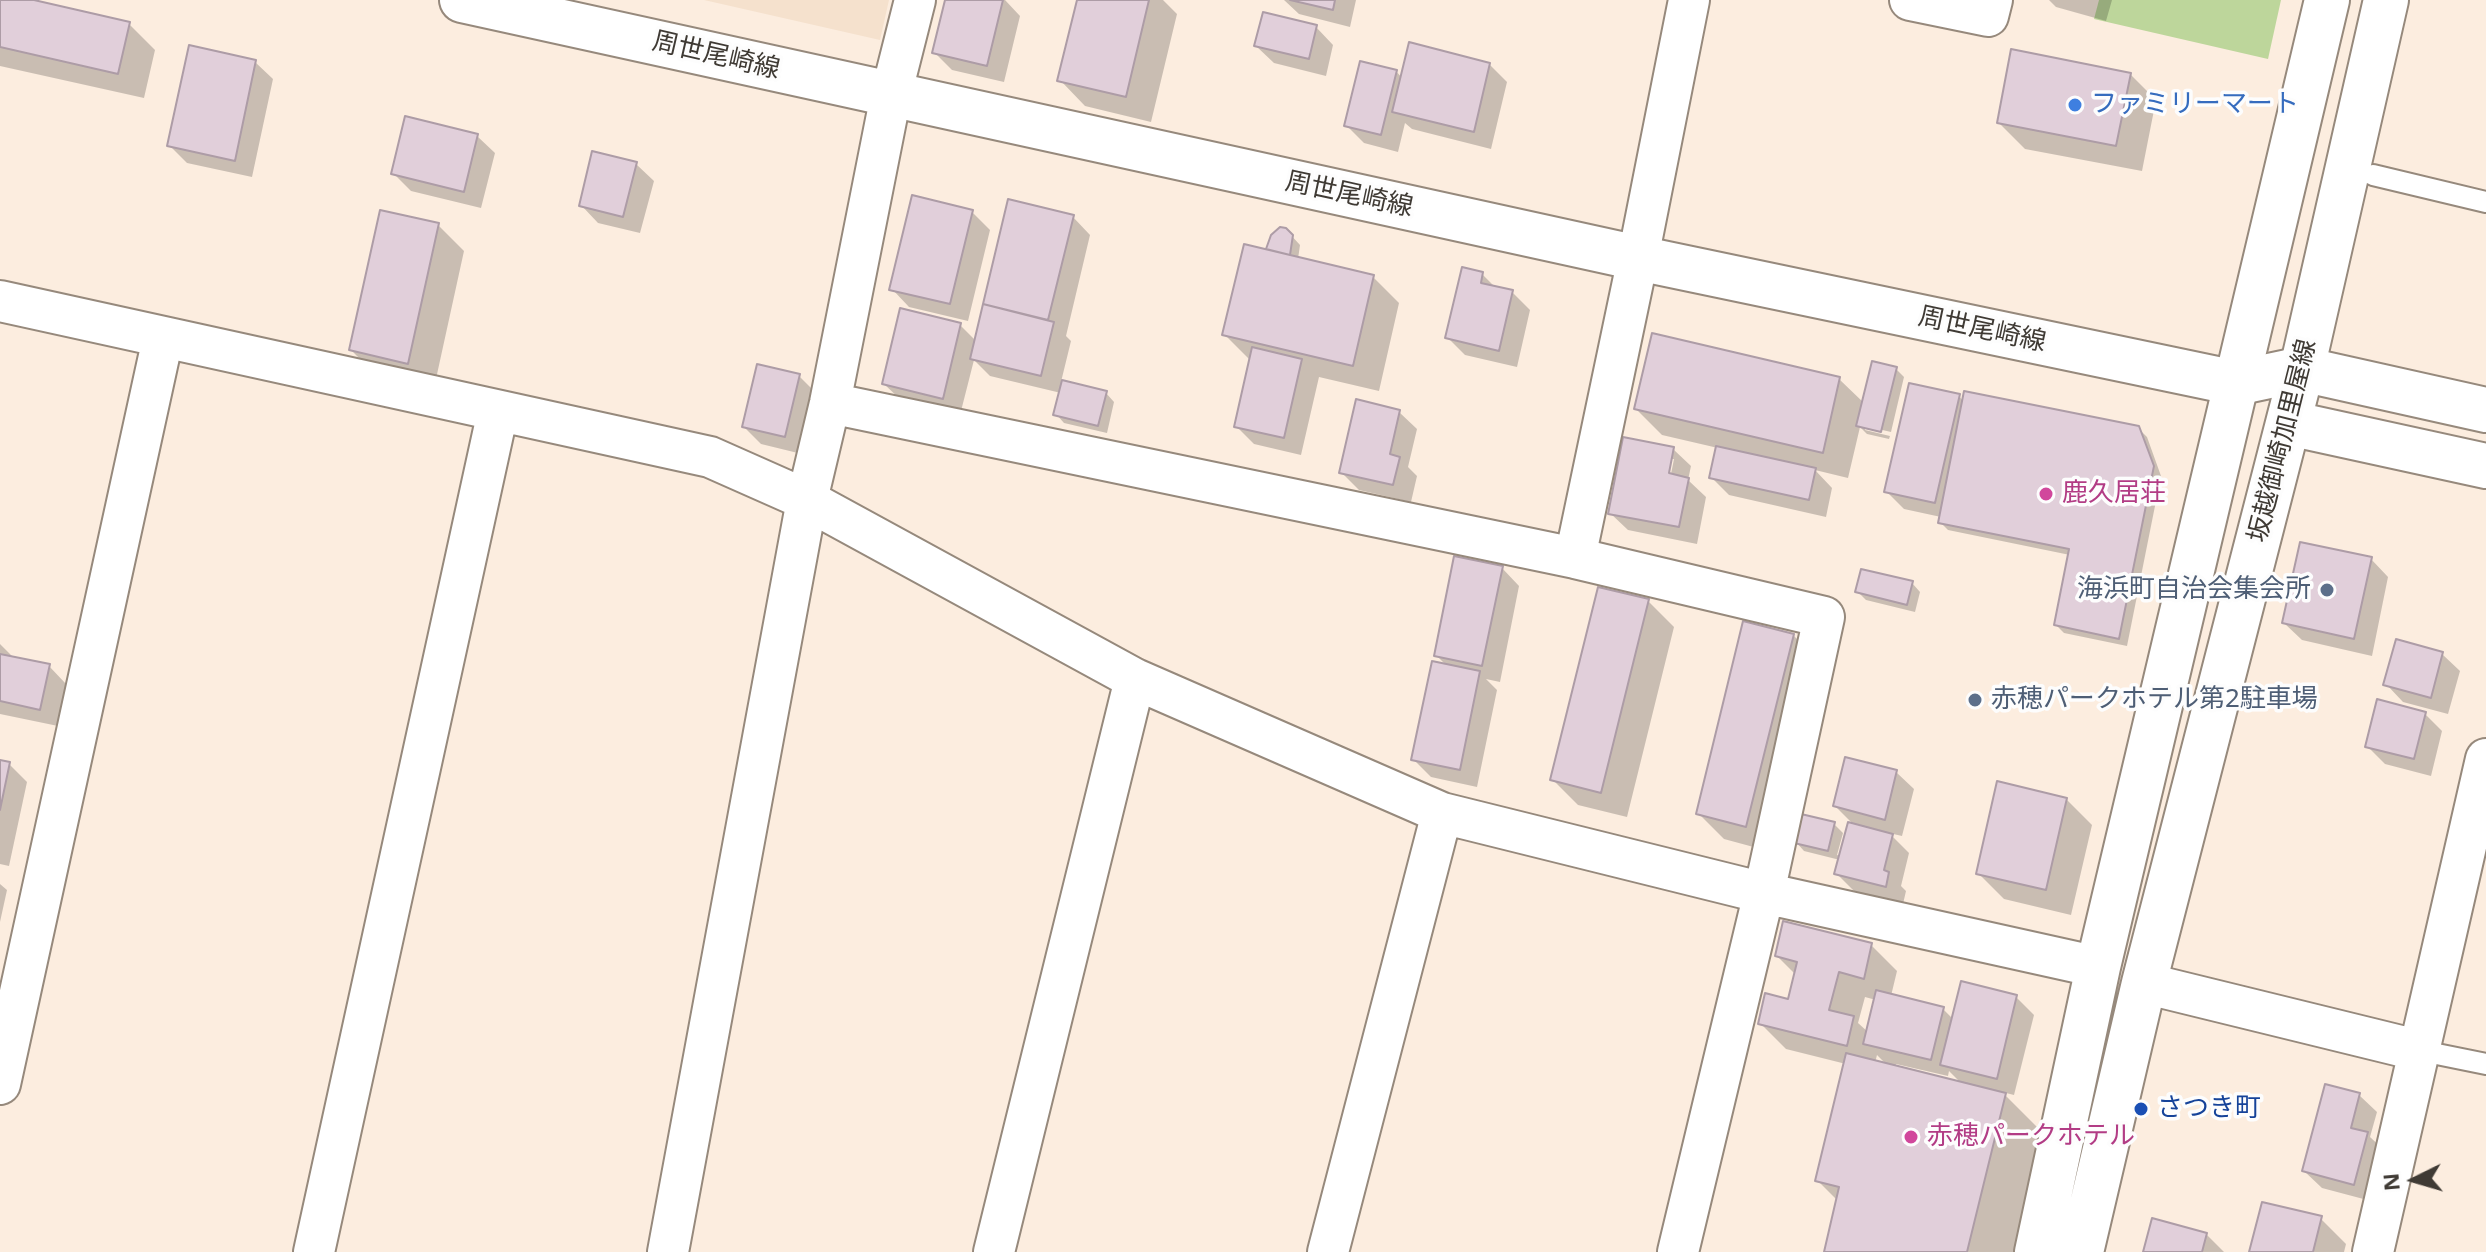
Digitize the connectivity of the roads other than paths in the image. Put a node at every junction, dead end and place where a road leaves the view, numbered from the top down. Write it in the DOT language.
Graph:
graph roads {
  1 [pos="462,0"];
  2 [pos="915,0"];
  3 [pos="1689,0"];
  4 [pos="1910,0"];
  5 [pos="1992,0"];
  6 [pos="2327,0"];
  7 [pos="2386,0"];
  8 [pos="891,95"];
  9 [pos="2373,175"];
  10 [pos="2486,202"];
  11 [pos="1638,258"];
  12 [pos="0,301"];
  13 [pos="163,338"];
  14 [pos="2302,369"];
  15 [pos="2236,383"];
  16 [pos="830,403"];
  17 [pos="2486,410"];
  18 [pos="498,411"];
  19 [pos="2289,423"];
  20 [pos="2486,466"];
  21 [pos="807,500"];
  22 [pos="1575,558"];
  23 [pos="1135,679"];
  24 [pos="2486,759"];
  25 [pos="1442,813"];
  26 [pos="1764,893"];
  27 [pos="2098,967"];
  28 [pos="2144,983"];
  29 [pos="2417,1050"];
  30 [pos="2486,1064"];
  31 [pos="0,1084"];
  32 [pos="314,1252"];
  33 [pos="668,1252"];
  34 [pos="994,1252"];
  35 [pos="1328,1252"];
  36 [pos="1678,1252"];
  37 [pos="2037,1252"];
  38 [pos="2081,1252"];
  39 [pos="2373,1252"];
  1 -- 8 [label="main road, 周世尾崎線"];
  2 -- 8 [label="street"];
  3 -- 11 [label="street"];
  4 -- 5 [label="street"];
  6 -- 15 [label="main road"];
  7 -- 14 [label="main road, 坂越御崎加里屋線"];
  8 -- 11 [label="main road, 周世尾崎線"];
  8 -- 16 [label="street"];
  9 -- 10 [label="lane"];
  11 -- 15 [label="main road, 周世尾崎線"];
  11 -- 22 [label="street"];
  12 -- 13 [label="street"];
  13 -- 18 [label="street"];
  13 -- 31 [label="street"];
  14 -- 15 [label="main road, 周世尾崎線"];
  14 -- 17 [label="main road"];
  14 -- 19 [label="main road, 坂越御崎加里屋線"];
  15 -- 19 [label="main road, 周世尾崎線"];
  15 -- 27 [label="main road"];
  16 -- 21 [label="street"];
  16 -- 22 [label="street"];
  18 -- 21 [label="street"];
  18 -- 32 [label="street"];
  19 -- 20 [label="main road"];
  19 -- 28 [label="main road, 坂越御崎加里屋線"];
  21 -- 23 [label="street"];
  21 -- 33 [label="street"];
  22 -- 26 [label="street"];
  23 -- 25 [label="street"];
  23 -- 34 [label="street"];
  24 -- 29 [label="street"];
  25 -- 26 [label="street"];
  25 -- 35 [label="street"];
  26 -- 27 [label="street"];
  26 -- 36 [label="street"];
  27 -- 37 [label="main road"];
  28 -- 29 [label="street"];
  28 -- 38 [label="main road, 坂越御崎加里屋線"];
  29 -- 30 [label="lane"];
  29 -- 39 [label="street"];
}
